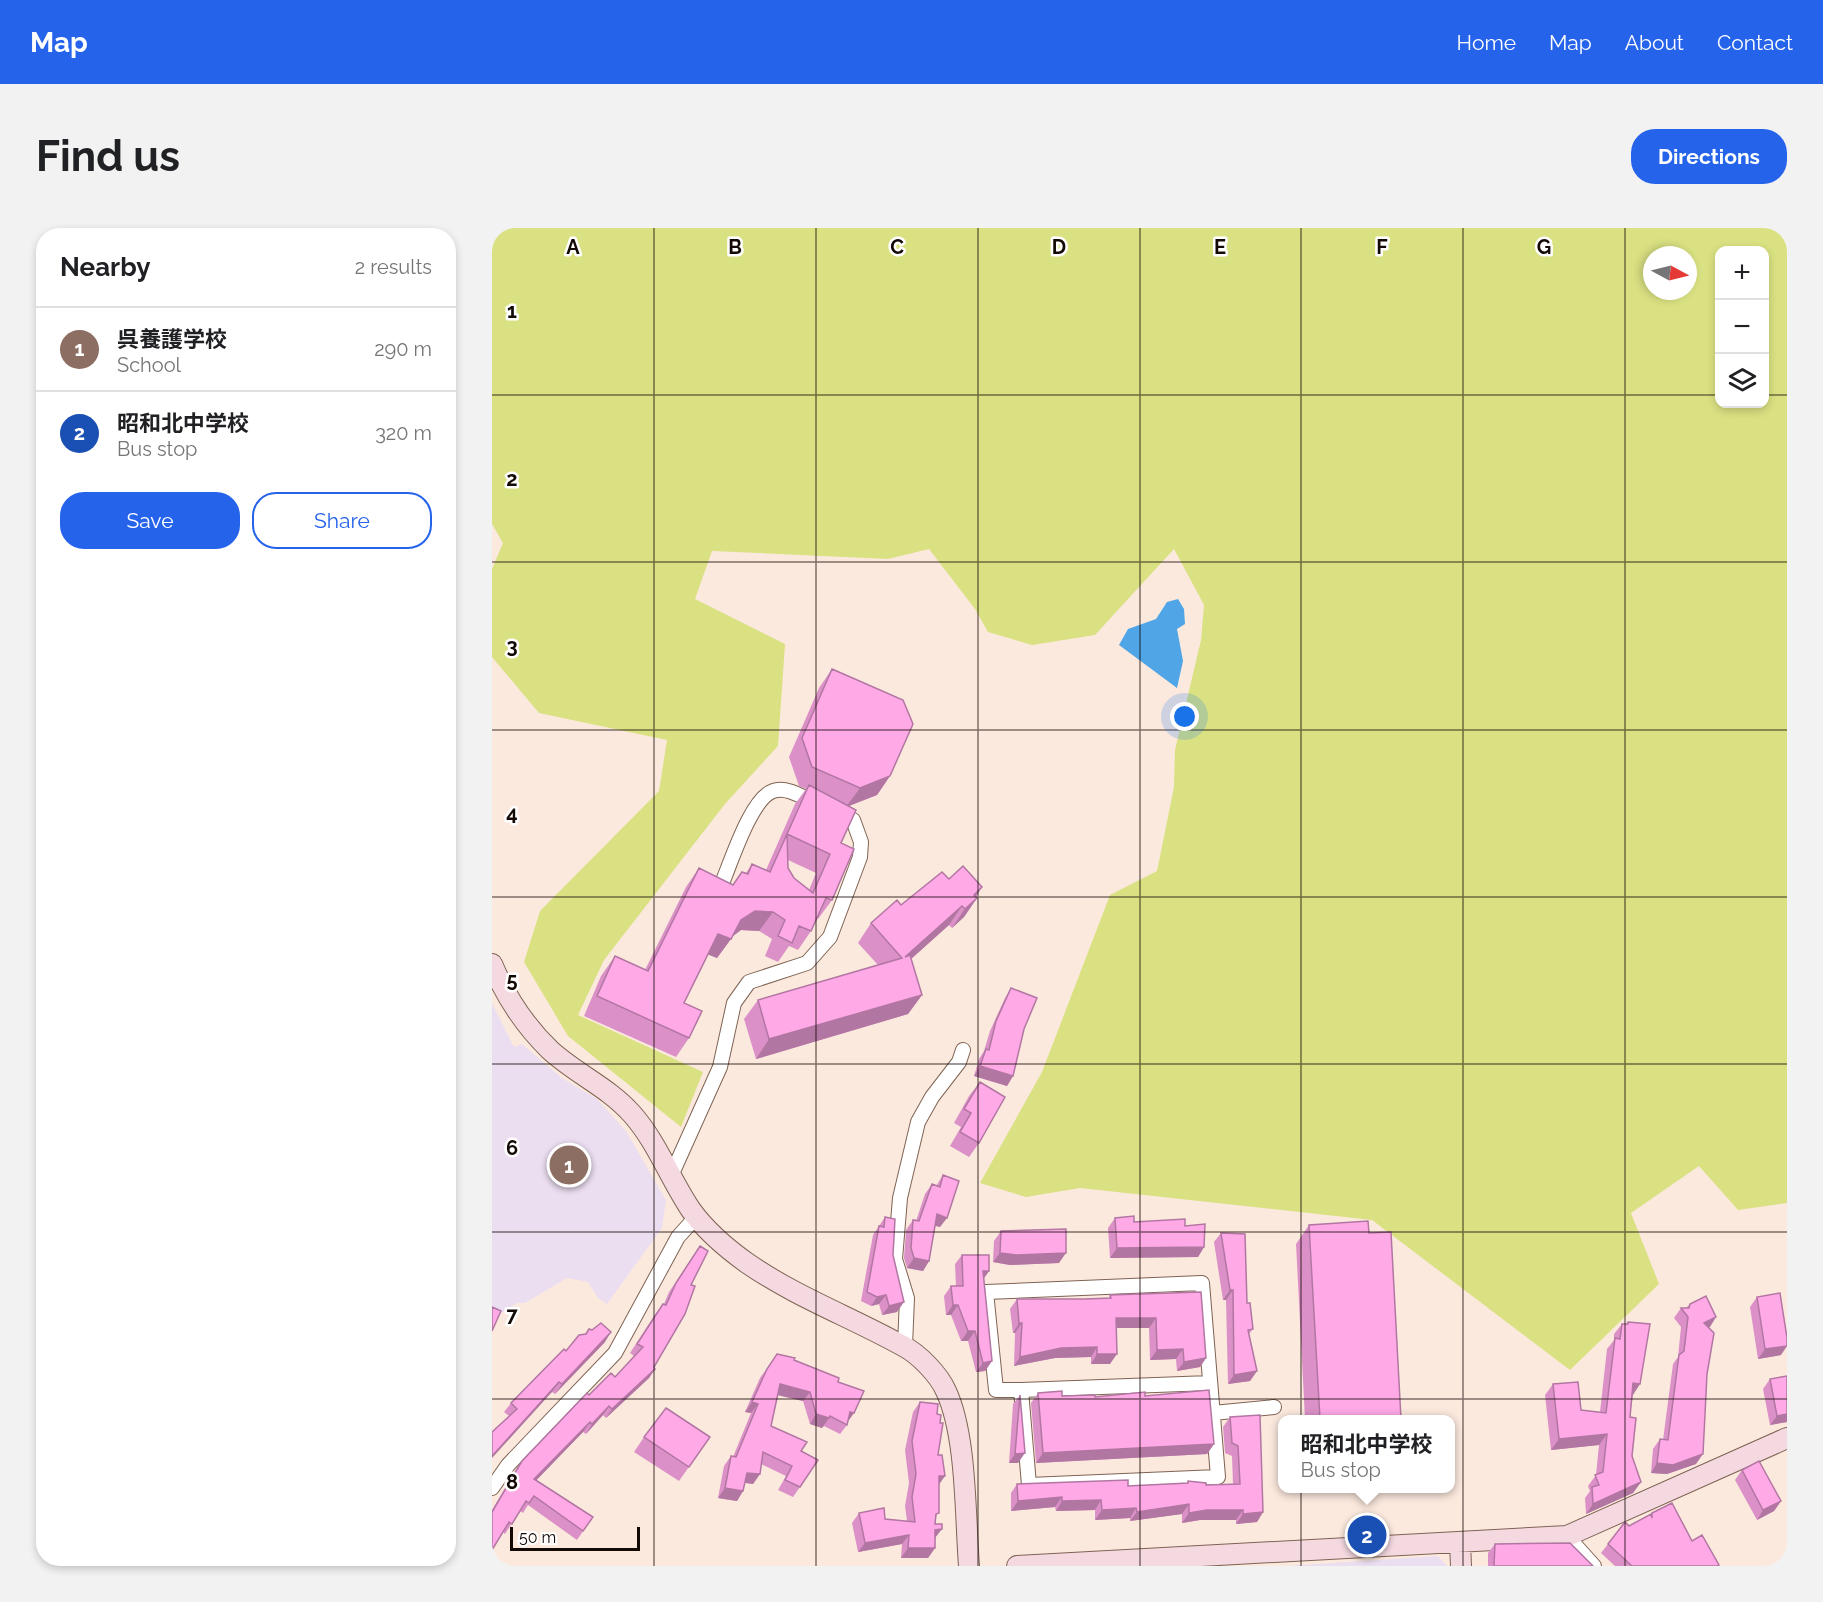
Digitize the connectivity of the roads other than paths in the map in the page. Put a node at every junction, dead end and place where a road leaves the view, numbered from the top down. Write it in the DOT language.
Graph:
graph roads {
  1 [pos="720,888"];
  2 [pos="492,964"];
  3 [pos="963,1050"];
  4 [pos="671,1176"];
  5 [pos="696,1217"];
  6 [pos="904,1346"];
  7 [pos="1210,1383"];
  8 [pos="1021,1390"];
  9 [pos="1275,1407"];
  10 [pos="1213,1413"];
  11 [pos="1787,1438"];
  12 [pos="492,1488"];
  13 [pos="1567,1536"];
  14 [pos="1461,1542"];
  15 [pos="969,1566"];
  16 [pos="1017,1566"];
  17 [pos="1461,1566"];
  18 [pos="1594,1566"];
  1 -- 4 [label="street"];
  2 -- 4 [label="street"];
  3 -- 6 [label="street"];
  4 -- 5 [label="street"];
  5 -- 6 [label="street"];
  5 -- 12 [label="street"];
  6 -- 15 [label="street"];
  7 -- 8 [label="street"];
  7 -- 8 [label="street"];
  7 -- 10 [label="street"];
  8 -- 10 [label="street"];
  9 -- 10 [label="street"];
  11 -- 13 [label="street"];
  13 -- 14 [label="street"];
  13 -- 18 [label="street"];
  14 -- 16 [label="street"];
  14 -- 17 [label="street"];
}
